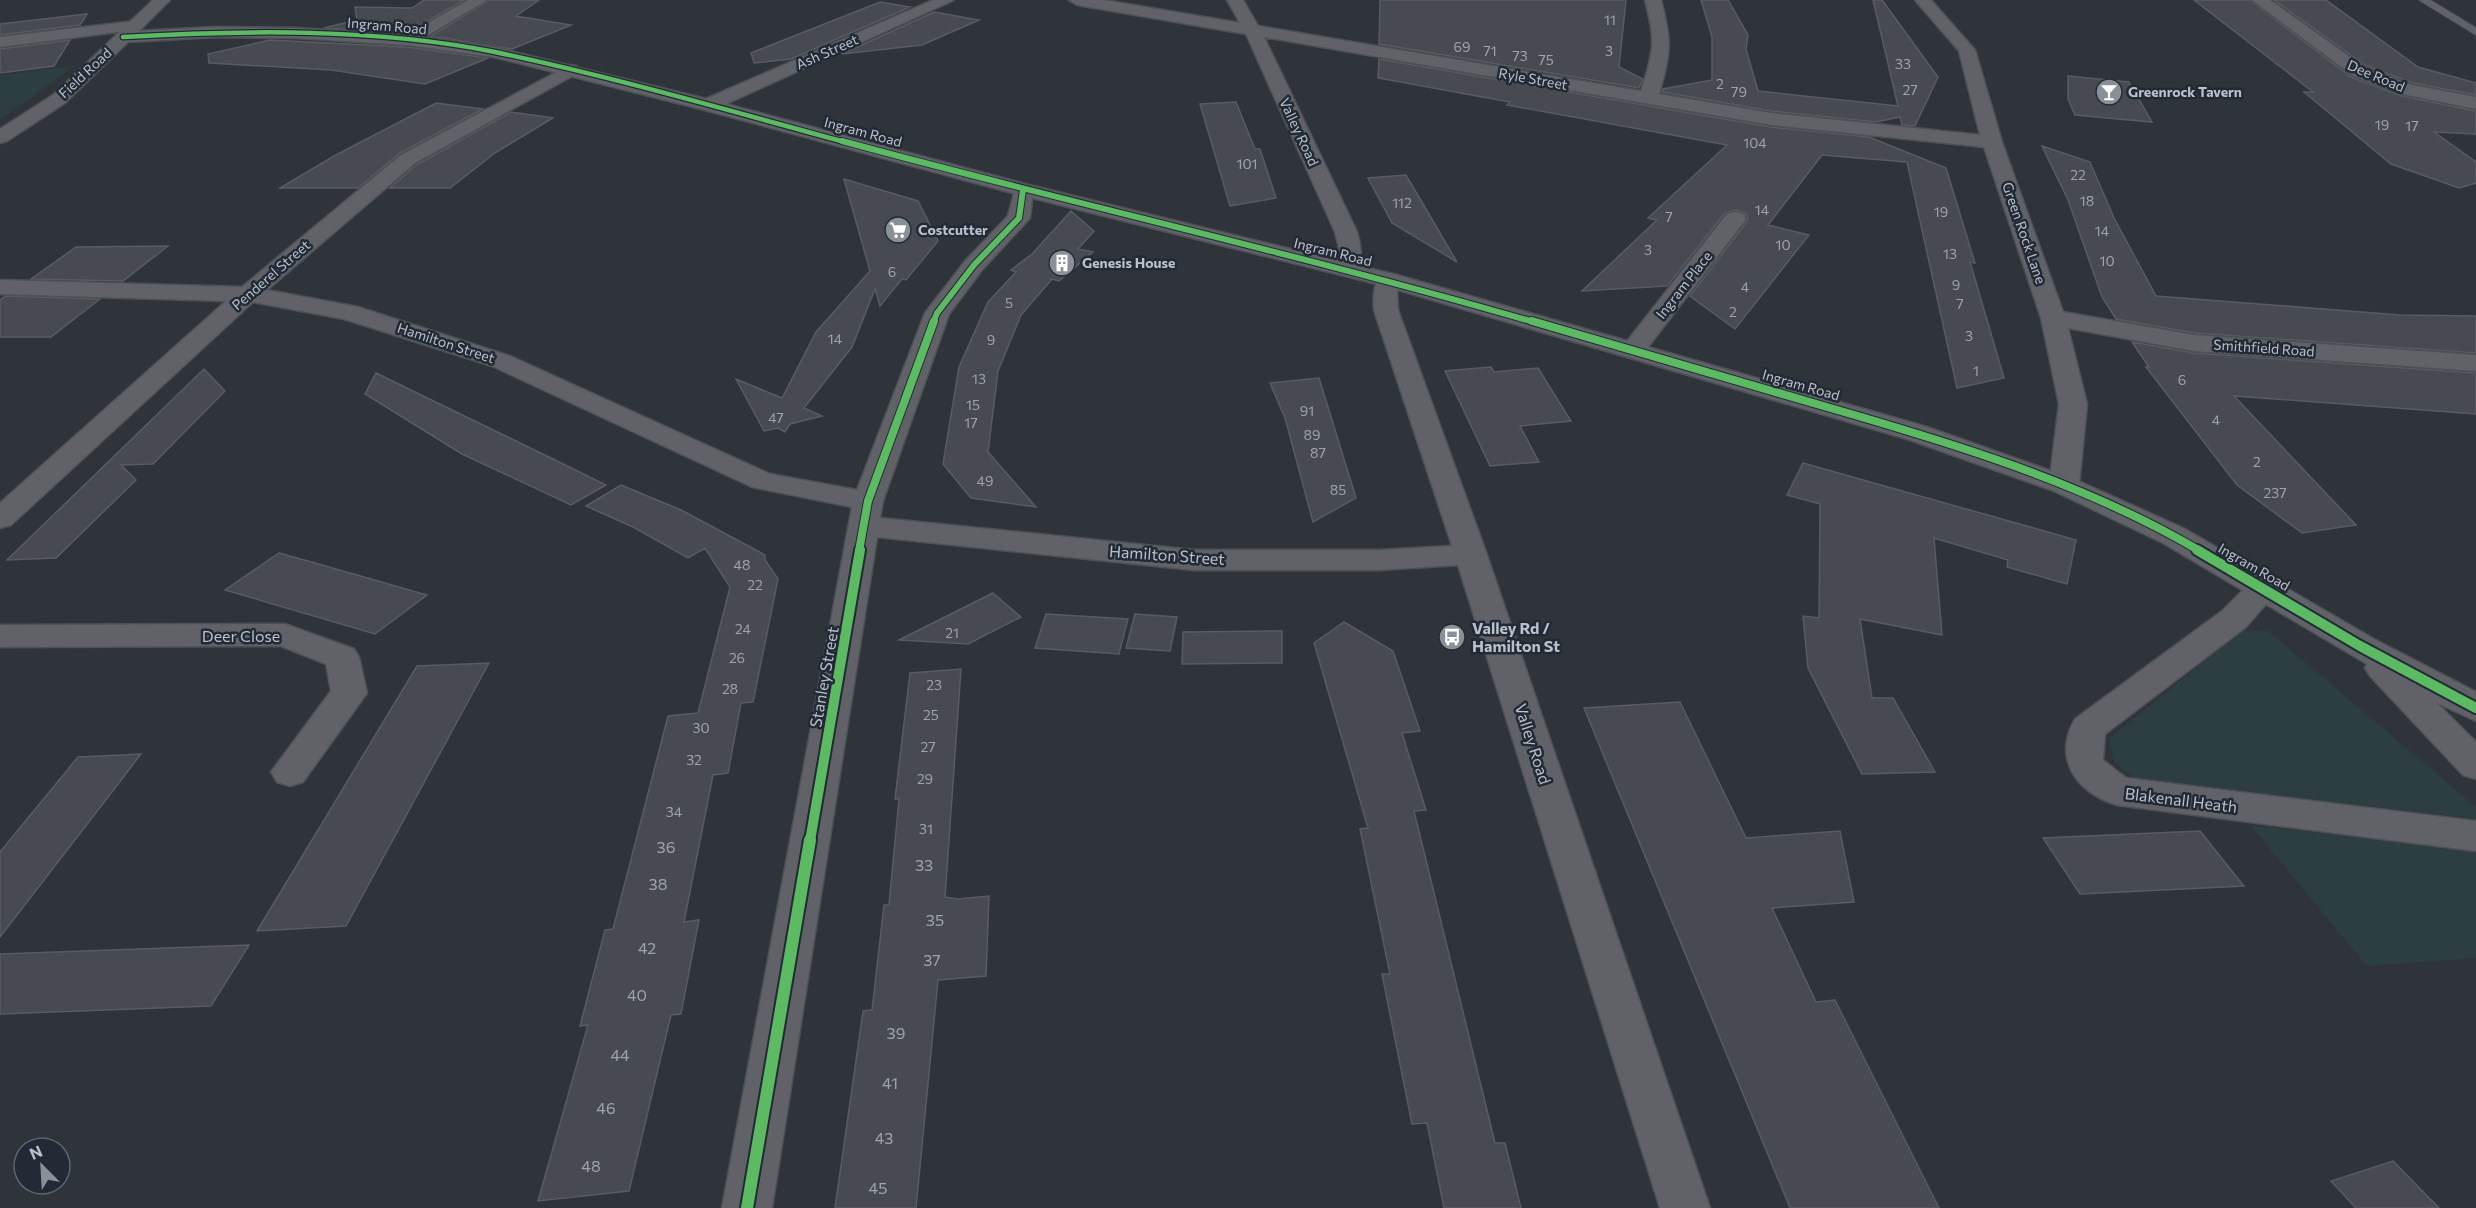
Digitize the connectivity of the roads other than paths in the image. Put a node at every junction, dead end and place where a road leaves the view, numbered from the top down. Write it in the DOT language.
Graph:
graph roads {
  1 [pos="162,0"];
  2 [pos="480,0"];
  3 [pos="946,0"];
  4 [pos="1077,0"];
  5 [pos="1235,0"];
  6 [pos="1653,0"];
  7 [pos="1923,0"];
  8 [pos="2260,0"];
  9 [pos="2424,0"];
  10 [pos="1252,31"];
  11 [pos="129,32"];
  12 [pos="2476,32"];
  13 [pos="407,40"];
  14 [pos="0,42"];
  15 [pos="570,70"];
  16 [pos="1648,99"];
  17 [pos="2476,103"];
  18 [pos="708,105"];
  19 [pos="0,137"];
  20 [pos="1992,142"];
  21 [pos="1023,190"];
  22 [pos="1735,219"];
  23 [pos="1347,268"];
  24 [pos="1389,280"];
  25 [pos="0,287"];
  26 [pos="248,294"];
  27 [pos="2053,318"];
  28 [pos="1633,350"];
  29 [pos="2476,363"];
  30 [pos="2064,485"];
  31 [pos="867,514"];
  32 [pos="0,519"];
  33 [pos="1471,555"];
  34 [pos="2264,588"];
  35 [pos="0,636"];
  36 [pos="2360,646"];
  37 [pos="2476,708"];
  38 [pos="2476,765"];
  39 [pos="290,772"];
  40 [pos="2476,836"];
  41 [pos="747,1208"];
  42 [pos="1685,1208"];
  1 -- 11 [label="street, Field Road"];
  2 -- 13 [label="street"];
  3 -- 18 [label="street, Ash Street"];
  4 -- 10 [label="street, Ryle Street"];
  5 -- 10 [label="street, Valley Road"];
  6 -- 16 [label="street"];
  7 -- 20 [label="street, Green Rock Lane"];
  8 -- 17 [label="street, Dee Road"];
  9 -- 12 [label="lane"];
  10 -- 16 [label="street, Ryle Street"];
  10 -- 23 [label="street, Valley Road"];
  11 -- 13 [label="street, Ingram Road"];
  11 -- 14 [label="street, Ingram Road"];
  11 -- 19 [label="street, Field Road"];
  13 -- 15 [label="street, Ingram Road"];
  15 -- 18 [label="street, Ingram Road"];
  15 -- 26 [label="street, Penderel Street"];
  16 -- 20 [label="street, Ryle Street"];
  18 -- 21 [label="street, Ingram Road"];
  20 -- 27 [label="street, Green Rock Lane"];
  21 -- 23 [label="street, Ingram Road"];
  21 -- 31 [label="street, Stanley Street"];
  22 -- 28 [label="street, Ingram Place"];
  23 -- 24 [label="street, Ingram Road"];
  24 -- 28 [label="street, Ingram Road"];
  24 -- 33 [label="street, Valley Road"];
  25 -- 26 [label="street, Hamilton Street"];
  26 -- 31 [label="street, Hamilton Street"];
  26 -- 32 [label="street, Penderel Street"];
  27 -- 29 [label="street, Smithfield Road"];
  27 -- 30 [label="street, Green Rock Lane"];
  28 -- 30 [label="street, Ingram Road"];
  30 -- 34 [label="street, Ingram Road"];
  31 -- 33 [label="street, Hamilton Street"];
  31 -- 41 [label="street, Stanley Street"];
  33 -- 42 [label="street, Valley Road"];
  34 -- 36 [label="street, Ingram Road"];
  34 -- 40 [label="street, Blakenall Heath"];
  35 -- 39 [label="street, Deer Close"];
  36 -- 37 [label="street, Ingram Road"];
  36 -- 38 [label="street"];
}
